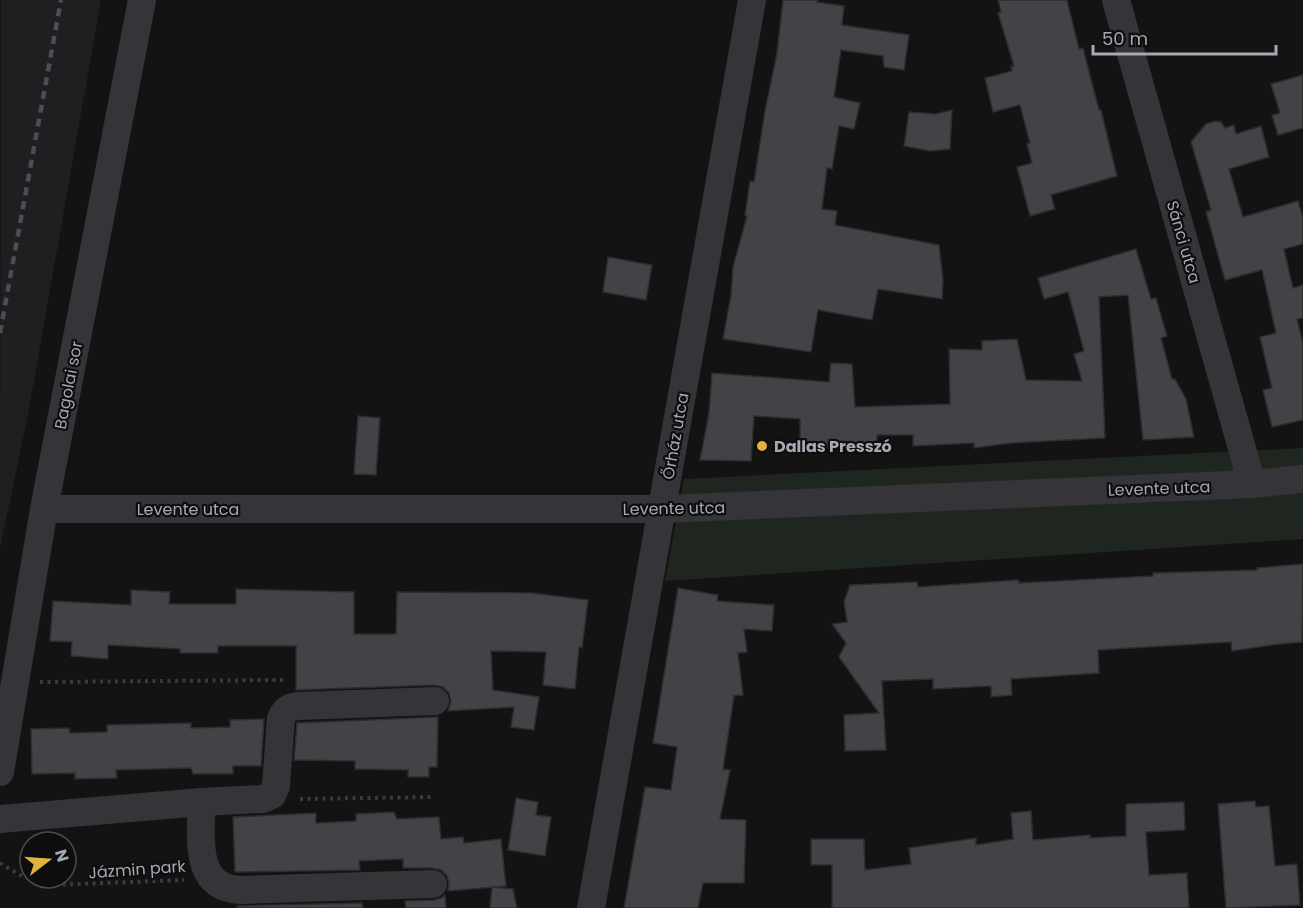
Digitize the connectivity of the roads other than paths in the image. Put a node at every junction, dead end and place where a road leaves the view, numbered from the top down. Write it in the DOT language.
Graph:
graph roads {
  1 [pos="142,0"];
  2 [pos="752,0"];
  3 [pos="1116,0"];
  4 [pos="1303,479"];
  5 [pos="1252,484"];
  6 [pos="44,509"];
  7 [pos="663,509"];
  8 [pos="435,701"];
  9 [pos="0,772"];
  10 [pos="201,802"];
  11 [pos="0,819"];
  12 [pos="433,884"];
  13 [pos="591,908"];
  1 -- 6 [label="street, Bagolai sor"];
  2 -- 7 [label="street, Őrház utca"];
  3 -- 5 [label="street, Sánci utca"];
  4 -- 5 [label="street, Levente utca"];
  5 -- 7 [label="street, Levente utca"];
  6 -- 7 [label="street, Levente utca"];
  6 -- 9 [label="street, Bagolai sor"];
  7 -- 13 [label="street, Őrház utca"];
  8 -- 10 [label="street"];
  10 -- 11 [label="street"];
  10 -- 12 [label="street"];
}
